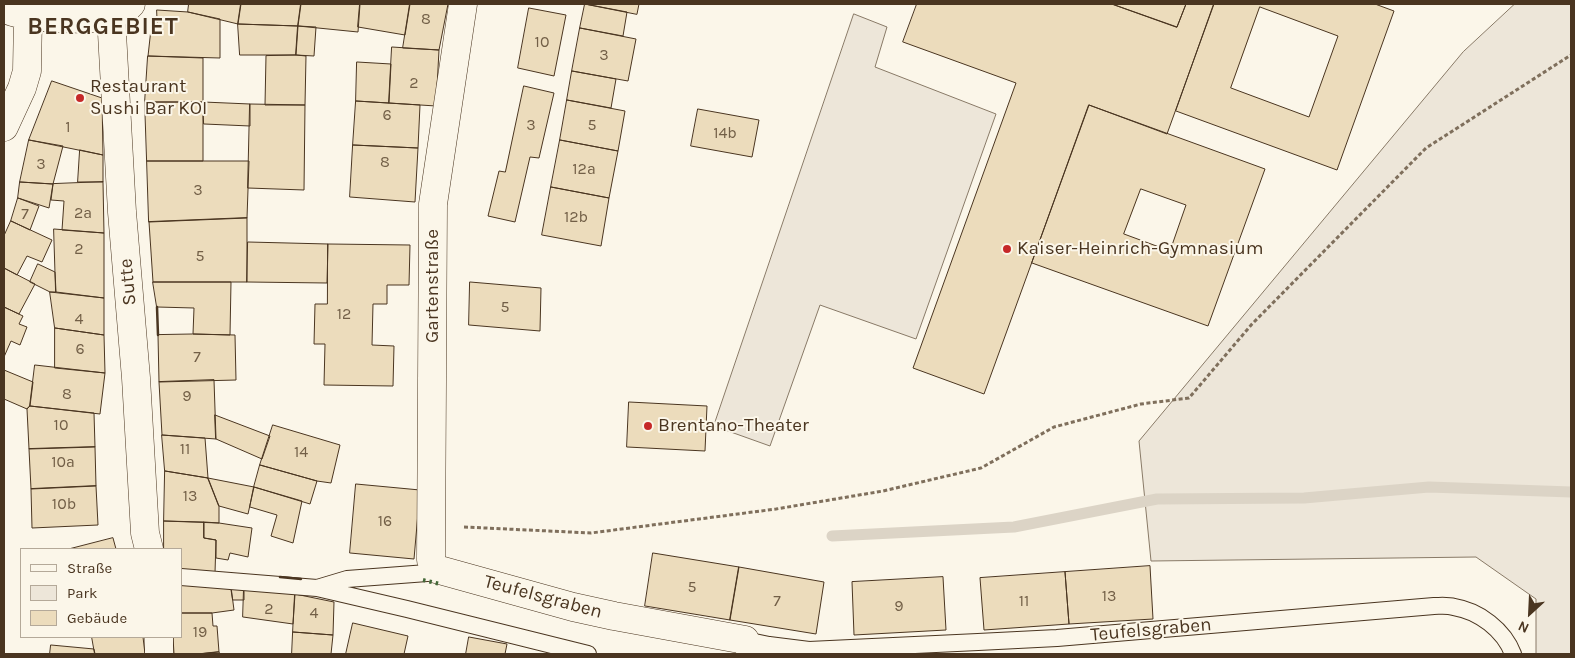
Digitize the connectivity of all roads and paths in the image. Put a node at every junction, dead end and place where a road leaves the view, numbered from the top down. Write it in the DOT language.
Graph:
graph roads {
  1 [pos="463,4"];
  2 [pos="121,9"];
  3 [pos="16,12"];
  4 [pos="1571,55"];
  5 [pos="4,127"];
  6 [pos="469,527"];
  7 [pos="149,548"];
  8 [pos="436,569"];
  9 [pos="182,576"];
  10 [pos="317,588"];
  11 [pos="159,638"];
  12 [pos="753,646"];
  13 [pos="159,654"];
  14 [pos="588,654"];
  15 [pos="1513,654"];
  1 -- 8 [label="street, Gartenstraße"];
  2 -- 3 [label="street"];
  2 -- 7 [label="street, Sutte"];
  3 -- 5 [label="street"];
  4 -- 6 [label="path"];
  8 -- 10 [label="lane, Teufelsgraben"];
  8 -- 12 [label="street, Teufelsgraben"];
  9 -- 10 [label="lane, Teufelsgraben"];
  10 -- 14 [label="lane, Teufelsgraben"];
  11 -- 13 [label="street"];
  12 -- 15 [label="lane, Teufelsgraben"];
}
